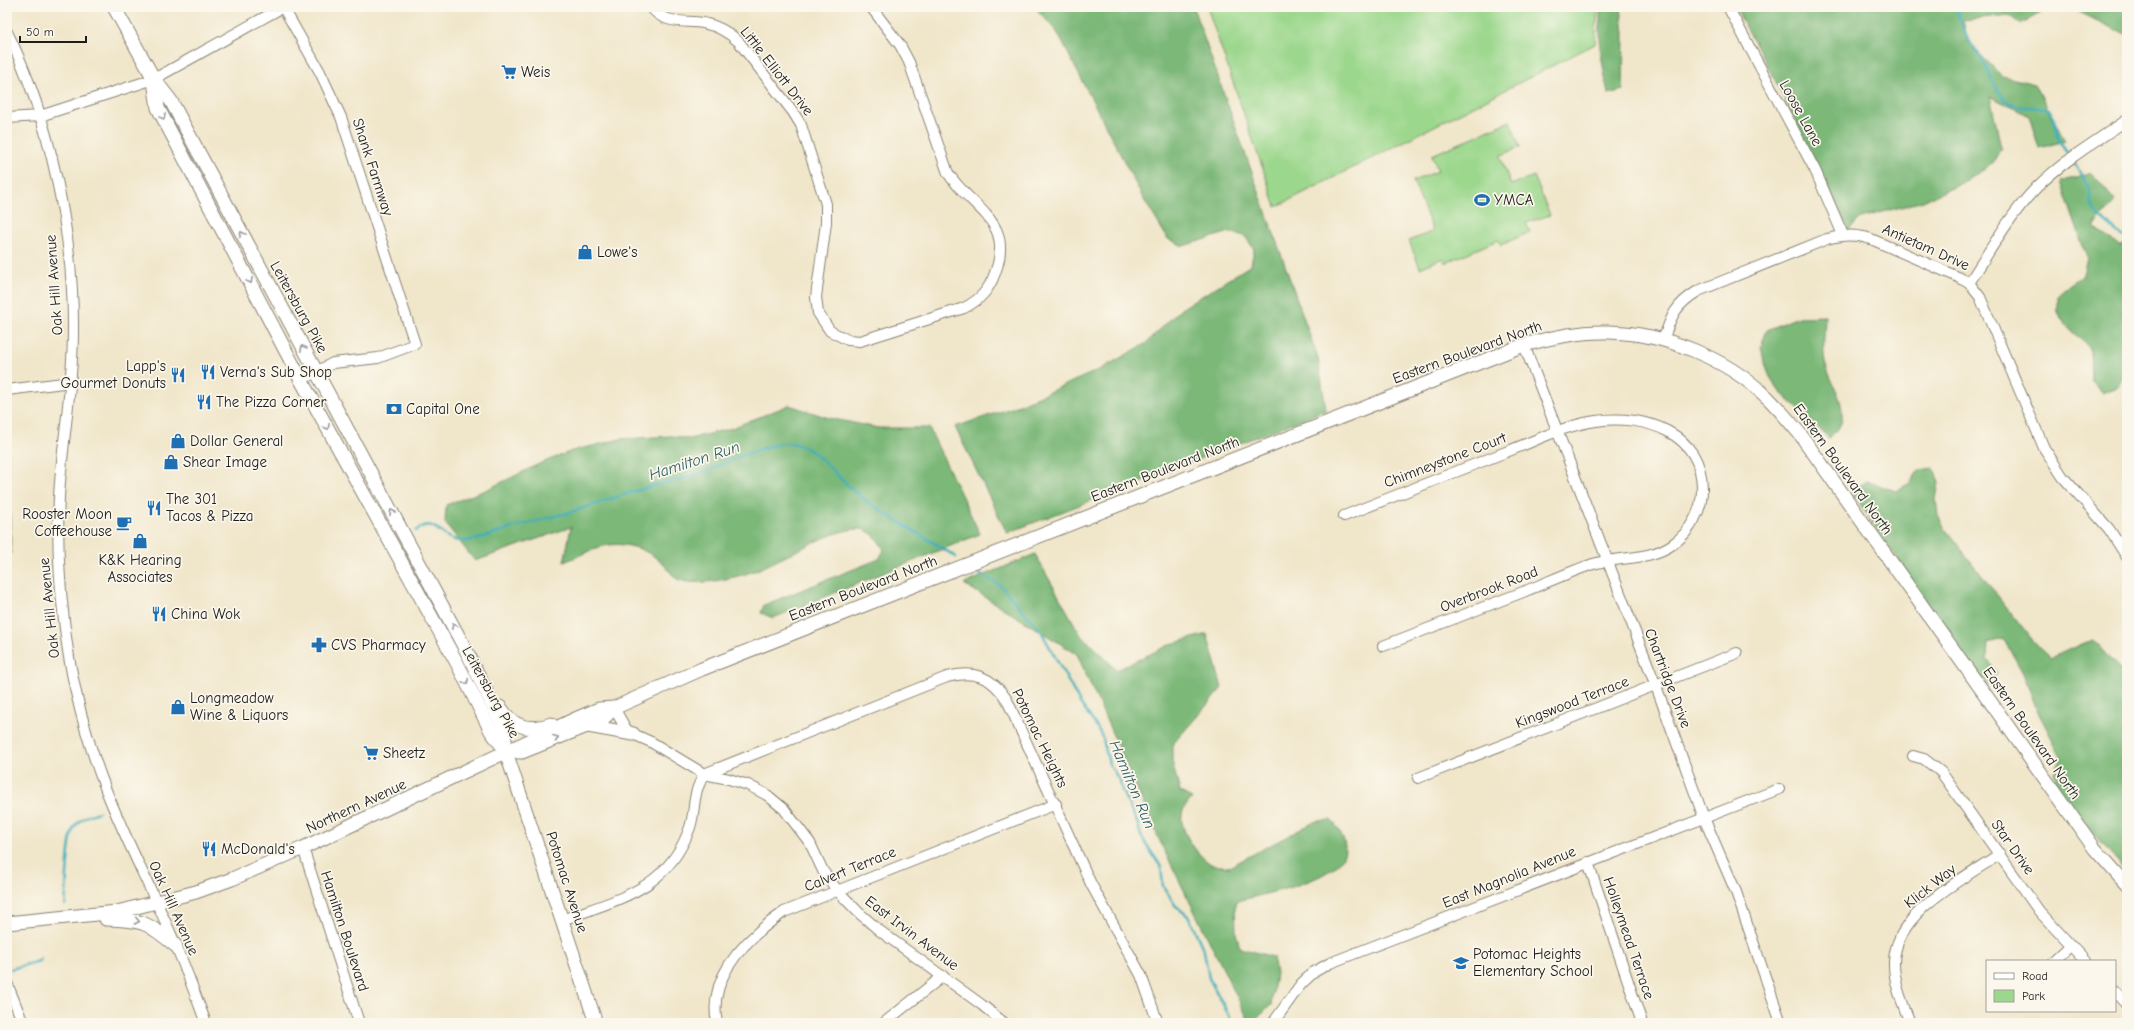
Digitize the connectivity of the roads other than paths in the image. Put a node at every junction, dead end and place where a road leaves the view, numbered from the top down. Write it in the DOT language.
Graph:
graph roads {
  1 [pos="114,7"];
  2 [pos="283,7"];
  3 [pos="651,7"];
  4 [pos="871,7"];
  5 [pos="1728,7"];
  6 [pos="7,32"];
  7 [pos="154,79"];
  8 [pos="40,116"];
  9 [pos="7,118"];
  10 [pos="2127,120"];
  11 [pos="1844,235"];
  12 [pos="1969,283"];
  13 [pos="1663,341"];
  14 [pos="1524,345"];
  15 [pos="317,372"];
  16 [pos="301,380"];
  17 [pos="70,382"];
  18 [pos="7,390"];
  19 [pos="1557,432"];
  20 [pos="1344,516"];
  21 [pos="2127,557"];
  22 [pos="1607,562"];
  23 [pos="1383,646"];
  24 [pos="1737,653"];
  25 [pos="469,656"];
  26 [pos="1656,686"];
  27 [pos="614,708"];
  28 [pos="573,720"];
  29 [pos="586,726"];
  30 [pos="633,734"];
  31 [pos="506,752"];
  32 [pos="1913,756"];
  33 [pos="704,774"];
  34 [pos="1418,778"];
  35 [pos="1779,789"];
  36 [pos="1056,804"];
  37 [pos="1704,818"];
  38 [pos="303,848"];
  39 [pos="2000,854"];
  40 [pos="1588,862"];
  41 [pos="2127,885"];
  42 [pos="838,890"];
  43 [pos="157,904"];
  44 [pos="70,918"];
  45 [pos="562,920"];
  46 [pos="7,923"];
  47 [pos="176,946"];
  48 [pos="2070,946"];
  49 [pos="2055,960"];
  50 [pos="2084,960"];
  51 [pos="943,976"];
  52 [pos="7,983"];
  53 [pos="2116,992"];
  54 [pos="2127,1004"];
  55 [pos="23,1023"];
  56 [pos="206,1023"];
  57 [pos="359,1023"];
  58 [pos="596,1023"];
  59 [pos="716,1023"];
  60 [pos="884,1023"];
  61 [pos="1004,1023"];
  62 [pos="1158,1023"];
  63 [pos="1273,1023"];
  64 [pos="1642,1023"];
  65 [pos="1780,1023"];
  66 [pos="1910,1023"];
  1 -- 7 [label="main road, Leitersburg Pike"];
  2 -- 7 [label="street"];
  2 -- 15 [label="street, Shank Farmway"];
  3 -- 4 [label="street, Little Elliott Drive"];
  5 -- 11 [label="street, Loose Lane"];
  6 -- 8 [label="street, Oak Hill Avenue"];
  7 -- 8 [label="street"];
  15 -- 7 [label="main road, Leitersburg Pike, one-way"];
  7 -- 16 [label="main road, Leitersburg Pike, one-way"];
  8 -- 9 [label="street"];
  8 -- 17 [label="street, Oak Hill Avenue"];
  10 -- 12 [label="street"];
  11 -- 12 [label="street, Antietam Drive"];
  11 -- 13 [label="street, Antietam Drive"];
  12 -- 21 [label="street, Antietam Drive"];
  13 -- 14 [label="main road, Eastern Boulevard North"];
  13 -- 41 [label="main road, Eastern Boulevard North"];
  14 -- 19 [label="street, Chartridge Drive"];
  14 -- 27 [label="main road, Eastern Boulevard North"];
  15 -- 16 [label="street"];
  25 -- 15 [label="main road, Leitersburg Pike, one-way"];
  16 -- 31 [label="main road, Leitersburg Pike, one-way"];
  17 -- 18 [label="street"];
  17 -- 43 [label="street, Oak Hill Avenue"];
  19 -- 20 [label="street, Chimneystone Court"];
  19 -- 22 [label="street, Chartridge Drive"];
  19 -- 22 [label="street, Chimneystone Court"];
  22 -- 23 [label="street, Overbrook Road"];
  22 -- 26 [label="street, Chartridge Drive"];
  24 -- 26 [label="street, Kingswood Terrace"];
  25 -- 28 [label="main road"];
  25 -- 31 [label="main road, Leitersburg Pike"];
  26 -- 34 [label="street, Kingswood Terrace"];
  26 -- 37 [label="street, Chartridge Drive"];
  27 -- 28 [label="main road, Eastern Boulevard North"];
  27 -- 29 [label="main road, Eastern Boulevard North"];
  27 -- 30 [label="street"];
  28 -- 31 [label="main road, Eastern Boulevard North"];
  29 -- 30 [label="main road"];
  31 -- 29 [label="main road, Eastern Boulevard North, one-way"];
  30 -- 33 [label="street"];
  31 -- 38 [label="main road, Northern Avenue"];
  31 -- 45 [label="main road, Potomac Avenue"];
  32 -- 39 [label="street, Star Drive"];
  33 -- 36 [label="street, Potomac Heights"];
  33 -- 42 [label="street, East Irvin Avenue"];
  33 -- 45 [label="street"];
  35 -- 37 [label="street, East Magnolia Avenue"];
  36 -- 42 [label="street, Calvert Terrace"];
  36 -- 62 [label="street, Potomac Heights"];
  37 -- 40 [label="street, East Magnolia Avenue"];
  37 -- 65 [label="street, Chartridge Drive"];
  38 -- 43 [label="main road, Northern Avenue"];
  38 -- 57 [label="street, Hamilton Boulevard"];
  39 -- 48 [label="street, Star Drive"];
  39 -- 66 [label="street, Klick Way"];
  40 -- 63 [label="street, East Magnolia Avenue"];
  40 -- 64 [label="street, Holleymead Terrace"];
  42 -- 51 [label="street, East Irvin Avenue"];
  42 -- 59 [label="street, Calvert Terrace"];
  43 -- 44 [label="main road, Northern Avenue"];
  43 -- 47 [label="street, Oak Hill Avenue"];
  44 -- 46 [label="main road, Northern Avenue"];
  44 -- 47 [label="main road, one-way"];
  45 -- 58 [label="main road, Potomac Avenue"];
  47 -- 56 [label="street, Oak Hill Avenue"];
  48 -- 49 [label="street"];
  48 -- 50 [label="street, Star Drive"];
  51 -- 60 [label="street"];
  51 -- 61 [label="street, East Irvin Avenue"];
  52 -- 55 [label="street"];
  53 -- 54 [label="street"];
}
